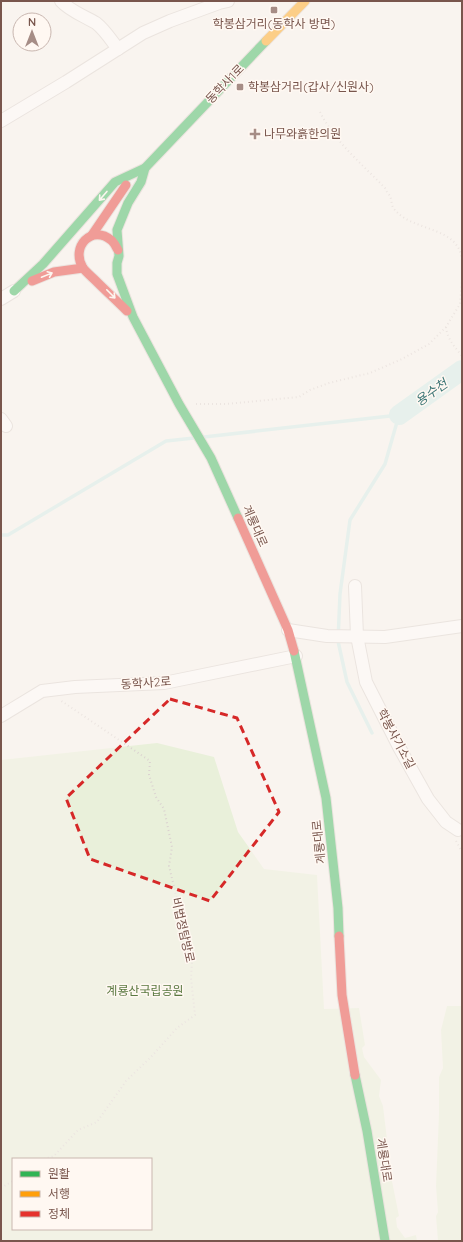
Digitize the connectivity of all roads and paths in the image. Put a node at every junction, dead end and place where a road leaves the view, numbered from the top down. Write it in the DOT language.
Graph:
graph roads {
  1 [pos="62,1"];
  2 [pos="228,1"];
  3 [pos="299,4"];
  4 [pos="118,49"];
  5 [pos="320,112"];
  6 [pos="1,121"];
  7 [pos="145,168"];
  8 [pos="134,174"];
  9 [pos="92,235"];
  10 [pos="80,247"];
  11 [pos="118,250"];
  12 [pos="462,262"];
  13 [pos="117,263"];
  14 [pos="44,264"];
  15 [pos="86,270"];
  16 [pos="462,281"];
  17 [pos="14,291"];
  18 [pos="1,299"];
  19 [pos="133,317"];
  20 [pos="446,327"];
  21 [pos="462,356"];
  22 [pos="179,404"];
  23 [pos="355,586"];
  24 [pos="462,626"];
  25 [pos="288,630"];
  26 [pos="352,636"];
  27 [pos="296,656"];
  28 [pos="52,690"];
  29 [pos="1,716"];
  30 [pos="458,830"];
  31 [pos="47,1158"];
  32 [pos="12,1182"];
  33 [pos="1,1188"];
  34 [pos="385,1241"];
  1 -- 4 [label="street"];
  2 -- 4 [label="street"];
  3 -- 7 [label="street, 동학사1로"];
  4 -- 6 [label="street"];
  5 -- 12 [label="path"];
  7 -- 8 [label="street"];
  7 -- 11 [label="street"];
  8 -- 9 [label="street"];
  8 -- 14 [label="street, one-way"];
  9 -- 10 [label="street"];
  9 -- 11 [label="street"];
  10 -- 14 [label="street"];
  10 -- 15 [label="street"];
  11 -- 13 [label="street"];
  13 -- 15 [label="street"];
  13 -- 19 [label="street"];
  14 -- 17 [label="street"];
  17 -- 15 [label="street, one-way"];
  15 -- 19 [label="street, one-way"];
  16 -- 20 [label="path"];
  17 -- 18 [label="street"];
  19 -- 22 [label="street"];
  20 -- 21 [label="path"];
  20 -- 22 [label="path"];
  22 -- 25 [label="street, 계룡대로"];
  23 -- 26 [label="street, 학봉사기소길"];
  24 -- 26 [label="street"];
  25 -- 26 [label="street"];
  25 -- 27 [label="street, 계룡대로"];
  26 -- 30 [label="street, 학봉사기소길"];
  27 -- 28 [label="street, 동학사2로"];
  27 -- 34 [label="street, 계룡대로"];
  28 -- 29 [label="street, 동학사2로"];
  28 -- 31 [label="path, 비법정탐방로"];
  32 -- 33 [label="path"];
}
